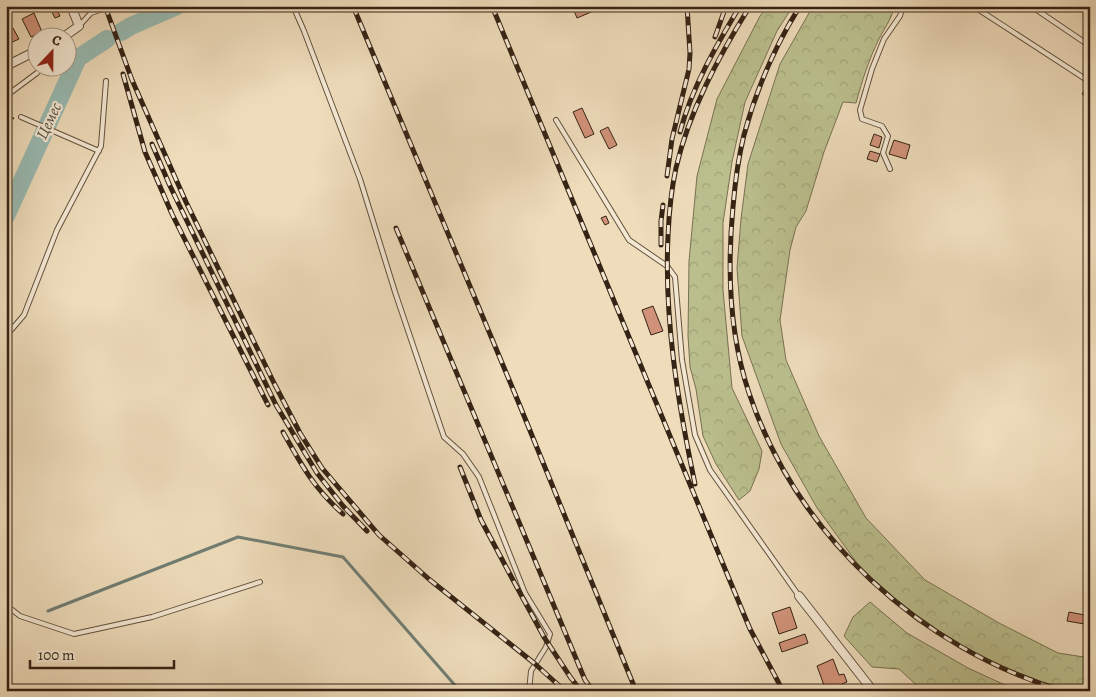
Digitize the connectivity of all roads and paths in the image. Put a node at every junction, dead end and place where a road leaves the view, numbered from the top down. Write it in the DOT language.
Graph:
graph roads {
  1 [pos="71,6"];
  2 [pos="111,6"];
  3 [pos="293,6"];
  4 [pos="903,6"];
  5 [pos="973,6"];
  6 [pos="1032,6"];
  7 [pos="79,26"];
  8 [pos="76,28"];
  9 [pos="1090,46"];
  10 [pos="28,55"];
  11 [pos="6,66"];
  12 [pos="30,78"];
  13 [pos="106,81"];
  14 [pos="1090,82"];
  15 [pos="6,96"];
  16 [pos="21,117"];
  17 [pos="6,120"];
  18 [pos="556,120"];
  19 [pos="98,151"];
  20 [pos="890,169"];
  21 [pos="6,336"];
  22 [pos="260,582"];
  23 [pos="799,596"];
  24 [pos="6,605"];
  25 [pos="529,691"];
  26 [pos="873,691"];
  1 -- 7 [label="street"];
  2 -- 7 [label="lane"];
  3 -- 25 [label="lane"];
  4 -- 20 [label="lane"];
  5 -- 14 [label="lane"];
  6 -- 9 [label="lane"];
  7 -- 8 [label="street"];
  10 -- 11 [label="street"];
  12 -- 15 [label="lane"];
  13 -- 19 [label="lane"];
  16 -- 17 [label="path"];
  16 -- 19 [label="lane"];
  18 -- 23 [label="lane"];
  19 -- 21 [label="lane"];
  22 -- 24 [label="lane"];
  23 -- 26 [label="street"];
}
